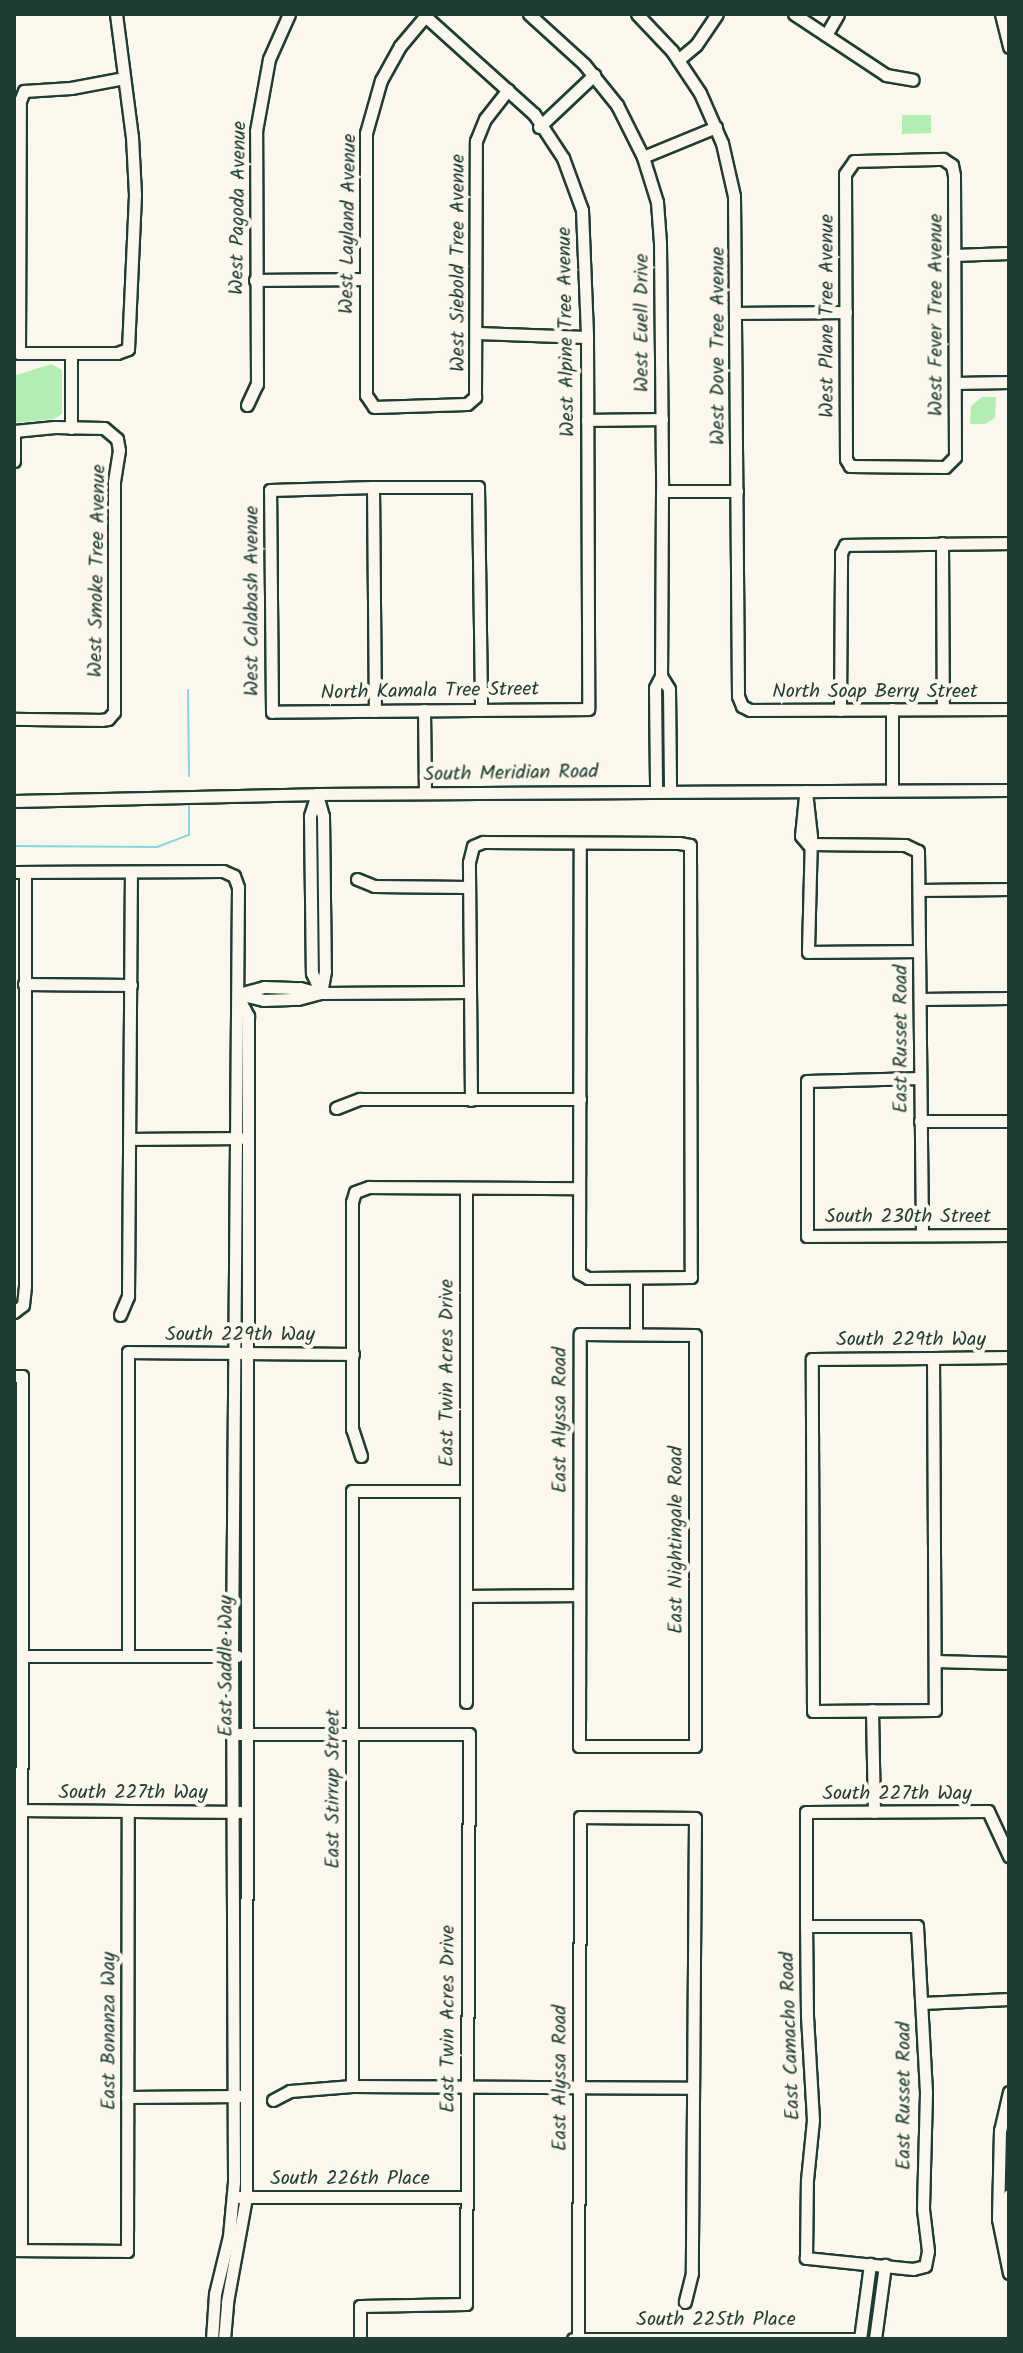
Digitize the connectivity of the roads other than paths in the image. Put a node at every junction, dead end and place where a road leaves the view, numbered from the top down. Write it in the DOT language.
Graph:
graph roads {
  1 [pos="116,14"];
  2 [pos="289,14"];
  3 [pos="529,14"];
  4 [pos="637,14"];
  5 [pos="717,14"];
  6 [pos="794,14"];
  7 [pos="838,14"];
  8 [pos="1001,14"];
  9 [pos="426,15"];
  10 [pos="826,35"];
  11 [pos="1009,47"];
  12 [pos="678,60"];
  13 [pos="594,75"];
  14 [pos="124,78"];
  15 [pos="913,80"];
  16 [pos="508,90"];
  17 [pos="539,127"];
  18 [pos="716,127"];
  19 [pos="643,157"];
  20 [pos="848,166"];
  21 [pos="17,231"];
  22 [pos="1009,253"];
  23 [pos="954,255"];
  24 [pos="365,279"];
  25 [pos="255,280"];
  26 [pos="846,312"];
  27 [pos="736,313"];
  28 [pos="476,333"];
  29 [pos="587,337"];
  30 [pos="71,353"];
  31 [pos="1009,382"];
  32 [pos="955,383"];
  33 [pos="475,397"];
  34 [pos="247,405"];
  35 [pos="662,419"];
  36 [pos="587,420"];
  37 [pos="71,428"];
  38 [pos="14,431"];
  39 [pos="14,461"];
  40 [pos="952,464"];
  41 [pos="373,487"];
  42 [pos="662,491"];
  43 [pos="737,491"];
  44 [pos="942,543"];
  45 [pos="1009,543"];
  46 [pos="661,676"];
  47 [pos="742,706"];
  48 [pos="588,709"];
  49 [pos="892,709"];
  50 [pos="943,709"];
  51 [pos="1009,709"];
  52 [pos="424,710"];
  53 [pos="481,710"];
  54 [pos="840,710"];
  55 [pos="375,711"];
  56 [pos="272,712"];
  57 [pos="14,719"];
  58 [pos="670,790"];
  59 [pos="892,790"];
  60 [pos="1009,790"];
  61 [pos="656,791"];
  62 [pos="806,791"];
  63 [pos="425,793"];
  64 [pos="317,794"];
  65 [pos="14,801"];
  66 [pos="580,843"];
  67 [pos="808,844"];
  68 [pos="19,872"];
  69 [pos="131,872"];
  70 [pos="357,879"];
  71 [pos="469,887"];
  72 [pos="1009,889"];
  73 [pos="919,890"];
  74 [pos="919,951"];
  75 [pos="24,984"];
  76 [pos="131,985"];
  77 [pos="470,992"];
  78 [pos="321,993"];
  79 [pos="238,994"];
  80 [pos="1009,998"];
  81 [pos="920,999"];
  82 [pos="920,1078"];
  83 [pos="580,1099"];
  84 [pos="471,1100"];
  85 [pos="336,1108"];
  86 [pos="920,1121"];
  87 [pos="1009,1121"];
  88 [pos="241,1138"];
  89 [pos="129,1139"];
  90 [pos="466,1188"];
  91 [pos="579,1188"];
  92 [pos="922,1235"];
  93 [pos="1009,1235"];
  94 [pos="636,1279"];
  95 [pos="14,1312"];
  96 [pos="120,1315"];
  97 [pos="636,1334"];
  98 [pos="240,1353"];
  99 [pos="353,1354"];
  100 [pos="1009,1357"];
  101 [pos="933,1358"];
  102 [pos="18,1376"];
  103 [pos="361,1456"];
  104 [pos="465,1491"];
  105 [pos="579,1595"];
  106 [pos="466,1596"];
  107 [pos="22,1656"];
  108 [pos="128,1656"];
  109 [pos="238,1656"];
  110 [pos="935,1661"];
  111 [pos="1009,1663"];
  112 [pos="466,1702"];
  113 [pos="872,1710"];
  114 [pos="239,1734"];
  115 [pos="353,1734"];
  116 [pos="579,1746"];
  117 [pos="18,1762"];
  118 [pos="21,1810"];
  119 [pos="128,1811"];
  120 [pos="239,1812"];
  121 [pos="806,1812"];
  122 [pos="874,1812"];
  123 [pos="1009,1856"];
  124 [pos="806,1926"];
  125 [pos="1009,1999"];
  126 [pos="922,2003"];
  127 [pos="467,2085"];
  128 [pos="579,2085"];
  129 [pos="352,2086"];
  130 [pos="691,2088"];
  131 [pos="1009,2092"];
  132 [pos="240,2096"];
  133 [pos="127,2097"];
  134 [pos="273,2100"];
  135 [pos="1005,2111"];
  136 [pos="1009,2124"];
  137 [pos="1009,2195"];
  138 [pos="233,2197"];
  139 [pos="246,2197"];
  140 [pos="467,2197"];
  141 [pos="1006,2232"];
  142 [pos="17,2250"];
  143 [pos="870,2264"];
  144 [pos="885,2265"];
  145 [pos="1009,2273"];
  146 [pos="685,2302"];
  147 [pos="864,2304"];
  148 [pos="880,2306"];
  149 [pos="212,2339"];
  150 [pos="224,2339"];
  151 [pos="360,2339"];
  152 [pos="572,2339"];
  153 [pos="578,2339"];
  154 [pos="860,2339"];
  155 [pos="875,2339"];
  1 -- 14 [label="street"];
  2 -- 25 [label="street, West Pagoda Avenue"];
  3 -- 13 [label="street, West Euell Drive"];
  4 -- 12 [label="street, West Dove Tree Avenue"];
  5 -- 12 [label="street"];
  6 -- 10 [label="street"];
  7 -- 10 [label="street"];
  8 -- 11 [label="street"];
  9 -- 16 [label="street, West Alpine Tree Avenue"];
  9 -- 24 [label="street, West Layland Avenue"];
  10 -- 15 [label="street"];
  12 -- 18 [label="street, West Dove Tree Avenue"];
  13 -- 17 [label="street"];
  13 -- 19 [label="street, West Euell Drive"];
  14 -- 21 [label="street"];
  14 -- 30 [label="street"];
  16 -- 17 [label="street, West Alpine Tree Avenue"];
  16 -- 28 [label="street, West Siebold Tree Avenue"];
  17 -- 29 [label="street, West Alpine Tree Avenue"];
  18 -- 19 [label="street"];
  18 -- 27 [label="street, West Dove Tree Avenue"];
  19 -- 35 [label="street, West Euell Drive"];
  20 -- 23 [label="street, West Fever Tree Avenue"];
  20 -- 26 [label="street, West Plane Tree Avenue"];
  21 -- 30 [label="street"];
  22 -- 23 [label="street"];
  23 -- 32 [label="street, West Fever Tree Avenue"];
  24 -- 25 [label="street"];
  24 -- 33 [label="street, West Layland Avenue"];
  25 -- 34 [label="street, West Pagoda Avenue"];
  26 -- 27 [label="street"];
  26 -- 40 [label="street, West Plane Tree Avenue"];
  27 -- 43 [label="street, West Dove Tree Avenue"];
  28 -- 29 [label="street"];
  28 -- 33 [label="street, West Siebold Tree Avenue"];
  29 -- 36 [label="street, West Alpine Tree Avenue"];
  30 -- 37 [label="street"];
  31 -- 32 [label="street"];
  32 -- 40 [label="street, West Fever Tree Avenue"];
  35 -- 36 [label="street"];
  35 -- 42 [label="street, West Euell Drive"];
  36 -- 48 [label="street, West Alpine Tree Avenue"];
  37 -- 38 [label="street"];
  37 -- 57 [label="street, West Smoke Tree Avenue"];
  38 -- 39 [label="street"];
  41 -- 53 [label="street"];
  41 -- 55 [label="street"];
  41 -- 56 [label="street, West Calabash Avenue"];
  42 -- 43 [label="street"];
  42 -- 46 [label="street, West Euell Drive"];
  43 -- 47 [label="street, West Dove Tree Avenue"];
  44 -- 45 [label="street"];
  44 -- 50 [label="street"];
  44 -- 54 [label="street"];
  46 -- 58 [label="street, West Euell Drive"];
  46 -- 61 [label="street, West Euell Drive"];
  47 -- 54 [label="street, North Soap Berry Street"];
  48 -- 53 [label="street, North Kamala Tree Street"];
  49 -- 50 [label="street, North Soap Berry Street"];
  49 -- 54 [label="street, North Soap Berry Street"];
  49 -- 59 [label="street"];
  50 -- 51 [label="street, North Soap Berry Street"];
  52 -- 53 [label="street, North Kamala Tree Street"];
  52 -- 55 [label="street, North Kamala Tree Street"];
  52 -- 63 [label="street"];
  55 -- 56 [label="street, North Kamala Tree Street"];
  58 -- 61 [label="street, South Meridian Road"];
  58 -- 62 [label="street, South Meridian Road"];
  59 -- 60 [label="street, South Meridian Road"];
  59 -- 62 [label="street, South Meridian Road"];
  61 -- 63 [label="street, South Meridian Road"];
  62 -- 67 [label="street"];
  63 -- 64 [label="street, South Meridian Road"];
  64 -- 65 [label="street, South Meridian Road"];
  64 -- 78 [label="street"];
  66 -- 71 [label="street"];
  66 -- 83 [label="street"];
  66 -- 94 [label="street"];
  67 -- 73 [label="street, East Russet Road"];
  67 -- 74 [label="street"];
  68 -- 69 [label="street"];
  68 -- 75 [label="street"];
  69 -- 76 [label="street"];
  69 -- 79 [label="street, East Saddle Way"];
  70 -- 71 [label="street"];
  71 -- 77 [label="street"];
  72 -- 73 [label="street"];
  73 -- 74 [label="street, East Russet Road"];
  74 -- 81 [label="street, East Russet Road"];
  75 -- 76 [label="street"];
  75 -- 95 [label="street"];
  76 -- 89 [label="street"];
  77 -- 78 [label="street"];
  77 -- 84 [label="street"];
  78 -- 79 [label="street"];
  79 -- 88 [label="street, East Saddle Way"];
  80 -- 81 [label="street"];
  81 -- 82 [label="street, East Russet Road"];
  82 -- 86 [label="street, East Russet Road"];
  82 -- 92 [label="street, South 230th Street"];
  83 -- 84 [label="street"];
  83 -- 91 [label="street"];
  84 -- 85 [label="street"];
  86 -- 87 [label="street"];
  86 -- 92 [label="street, East Russet Road"];
  88 -- 89 [label="street"];
  88 -- 98 [label="street, East Saddle Way"];
  89 -- 96 [label="street"];
  90 -- 91 [label="street"];
  90 -- 99 [label="street"];
  90 -- 104 [label="street, East Twin Acres Drive"];
  91 -- 94 [label="street"];
  92 -- 93 [label="street, South 230th Street"];
  94 -- 97 [label="street"];
  97 -- 105 [label="street, East Alyssa Road"];
  97 -- 116 [label="street, East Nightingale Road"];
  98 -- 99 [label="street, South 229th Way"];
  98 -- 108 [label="street, South 229th Way"];
  98 -- 109 [label="street, East Saddle Way"];
  99 -- 103 [label="street"];
  100 -- 101 [label="street, South 229th Way"];
  101 -- 110 [label="street"];
  101 -- 113 [label="street, South 229th Way"];
  102 -- 107 [label="street"];
  104 -- 106 [label="street, East Twin Acres Drive"];
  104 -- 115 [label="street, East Stirrup Street"];
  105 -- 106 [label="street"];
  105 -- 116 [label="street, East Alyssa Road"];
  106 -- 112 [label="street, East Twin Acres Drive"];
  107 -- 108 [label="street"];
  107 -- 117 [label="street"];
  108 -- 109 [label="street"];
  109 -- 114 [label="street, East Saddle Way"];
  110 -- 111 [label="street"];
  110 -- 113 [label="street"];
  113 -- 122 [label="street"];
  114 -- 115 [label="street"];
  114 -- 120 [label="street, East Saddle Way"];
  115 -- 127 [label="street, East Twin Acres Drive"];
  115 -- 129 [label="street, East Stirrup Street"];
  117 -- 118 [label="street"];
  118 -- 119 [label="street, South 227th Way"];
  118 -- 142 [label="street"];
  119 -- 120 [label="street, South 227th Way"];
  119 -- 133 [label="street, East Bonanza Way"];
  120 -- 132 [label="street, East Saddle Way"];
  121 -- 122 [label="street, South 227th Way"];
  121 -- 124 [label="street, East Camacho Road"];
  122 -- 123 [label="street, South 227th Way"];
  124 -- 126 [label="street, East Russet Road"];
  124 -- 143 [label="street, East Camacho Road"];
  125 -- 126 [label="street"];
  126 -- 144 [label="street, East Russet Road"];
  127 -- 128 [label="street"];
  127 -- 129 [label="street"];
  127 -- 140 [label="street, East Twin Acres Drive"];
  128 -- 130 [label="street"];
  128 -- 130 [label="street, East Alyssa Road"];
  128 -- 153 [label="street, East Alyssa Road"];
  129 -- 134 [label="street"];
  130 -- 146 [label="street"];
  131 -- 135 [label="street"];
  132 -- 133 [label="street"];
  132 -- 138 [label="street, East Saddle Way"];
  132 -- 139 [label="street, East Saddle Way"];
  133 -- 142 [label="street, East Bonanza Way"];
  135 -- 136 [label="street"];
  135 -- 141 [label="street"];
  137 -- 141 [label="street"];
  138 -- 139 [label="street, South 226th Place"];
  138 -- 149 [label="street, East Saddle Way"];
  139 -- 140 [label="street, South 226th Place"];
  139 -- 150 [label="street, East Saddle Way"];
  140 -- 151 [label="street, East Twin Acres Drive"];
  141 -- 145 [label="street"];
  143 -- 144 [label="street"];
  143 -- 147 [label="street"];
  144 -- 148 [label="street"];
  147 -- 148 [label="street"];
  147 -- 154 [label="street"];
  148 -- 155 [label="street"];
  152 -- 153 [label="street, South 225th Place"];
  153 -- 154 [label="street, South 225th Place"];
}
